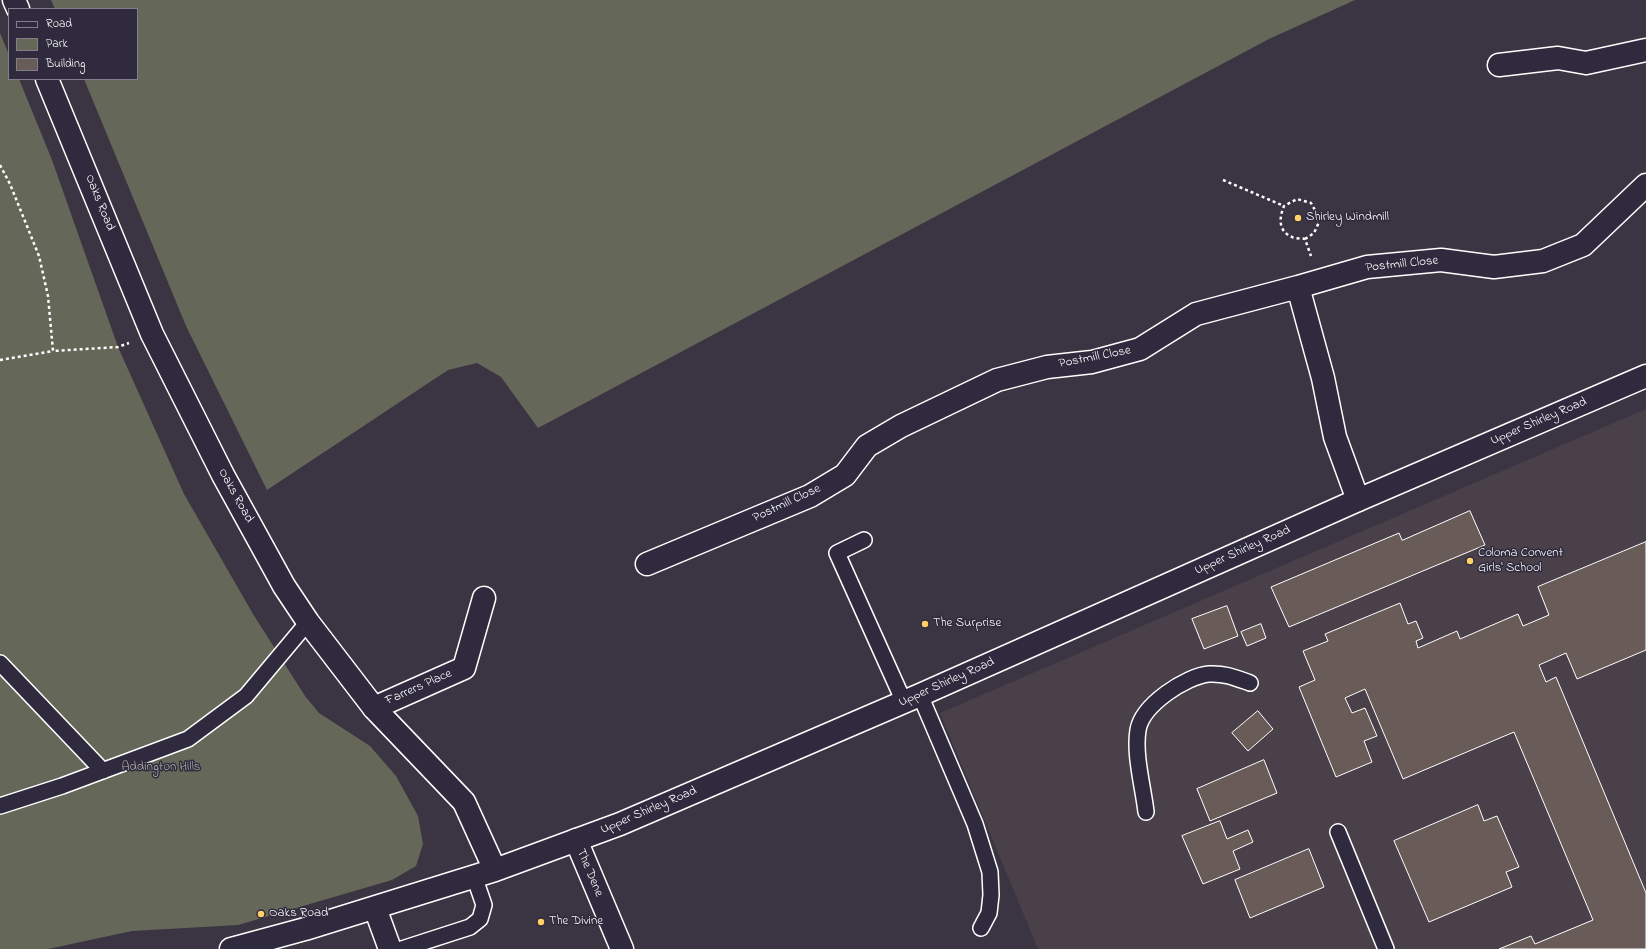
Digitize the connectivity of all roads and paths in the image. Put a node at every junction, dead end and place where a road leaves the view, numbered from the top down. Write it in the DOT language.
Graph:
graph roads {
  1 [pos="1646,50"];
  2 [pos="1499,66"];
  3 [pos="47,80"];
  4 [pos="0,165"];
  5 [pos="1223,180"];
  6 [pos="1646,185"];
  7 [pos="1284,206"];
  8 [pos="1305,239"];
  9 [pos="1320,281"];
  10 [pos="1298,287"];
  11 [pos="152,334"];
  12 [pos="52,351"];
  13 [pos="0,360"];
  14 [pos="1646,376"];
  15 [pos="1358,500"];
  16 [pos="864,540"];
  17 [pos="647,564"];
  18 [pos="484,598"];
  19 [pos="308,622"];
  20 [pos="0,663"];
  21 [pos="1250,683"];
  22 [pos="912,699"];
  23 [pos="374,708"];
  24 [pos="103,771"];
  25 [pos="0,806"];
  26 [pos="1146,812"];
  27 [pos="1338,832"];
  28 [pos="576,840"];
  29 [pos="495,870"];
  30 [pos="474,876"];
  31 [pos="374,908"];
  32 [pos="981,928"];
  33 [pos="231,949"];
  34 [pos="390,949"];
  35 [pos="402,949"];
  36 [pos="622,949"];
  37 [pos="1386,949"];
  1 -- 2 [label="street"];
  3 -- 11 [label="street, Oaks Road"];
  4 -- 12 [label="path"];
  5 -- 7 [label="path"];
  6 -- 9 [label="street, Postmill Close"];
  7 -- 8 [label="path"];
  7 -- 8 [label="path"];
  8 -- 9 [label="path"];
  9 -- 10 [label="street, Postmill Close"];
  10 -- 15 [label="street"];
  10 -- 17 [label="street, Postmill Close"];
  11 -- 12 [label="path"];
  11 -- 19 [label="street, Oaks Road"];
  12 -- 13 [label="path"];
  14 -- 15 [label="street, Upper Shirley Road"];
  15 -- 22 [label="street, Upper Shirley Road"];
  16 -- 22 [label="lane"];
  18 -- 23 [label="street, Farrers Place"];
  19 -- 23 [label="street, Oaks Road"];
  19 -- 24 [label="lane"];
  20 -- 24 [label="lane"];
  21 -- 26 [label="lane"];
  22 -- 28 [label="street, Upper Shirley Road"];
  22 -- 32 [label="lane"];
  23 -- 29 [label="street, Oaks Road"];
  24 -- 25 [label="lane"];
  27 -- 37 [label="lane"];
  28 -- 29 [label="street, Upper Shirley Road"];
  28 -- 36 [label="street, The Dene"];
  29 -- 30 [label="street, Upper Shirley Road"];
  30 -- 31 [label="street, Upper Shirley Road"];
  30 -- 35 [label="lane"];
  31 -- 33 [label="street, Upper Shirley Road"];
  31 -- 34 [label="street"];
}
